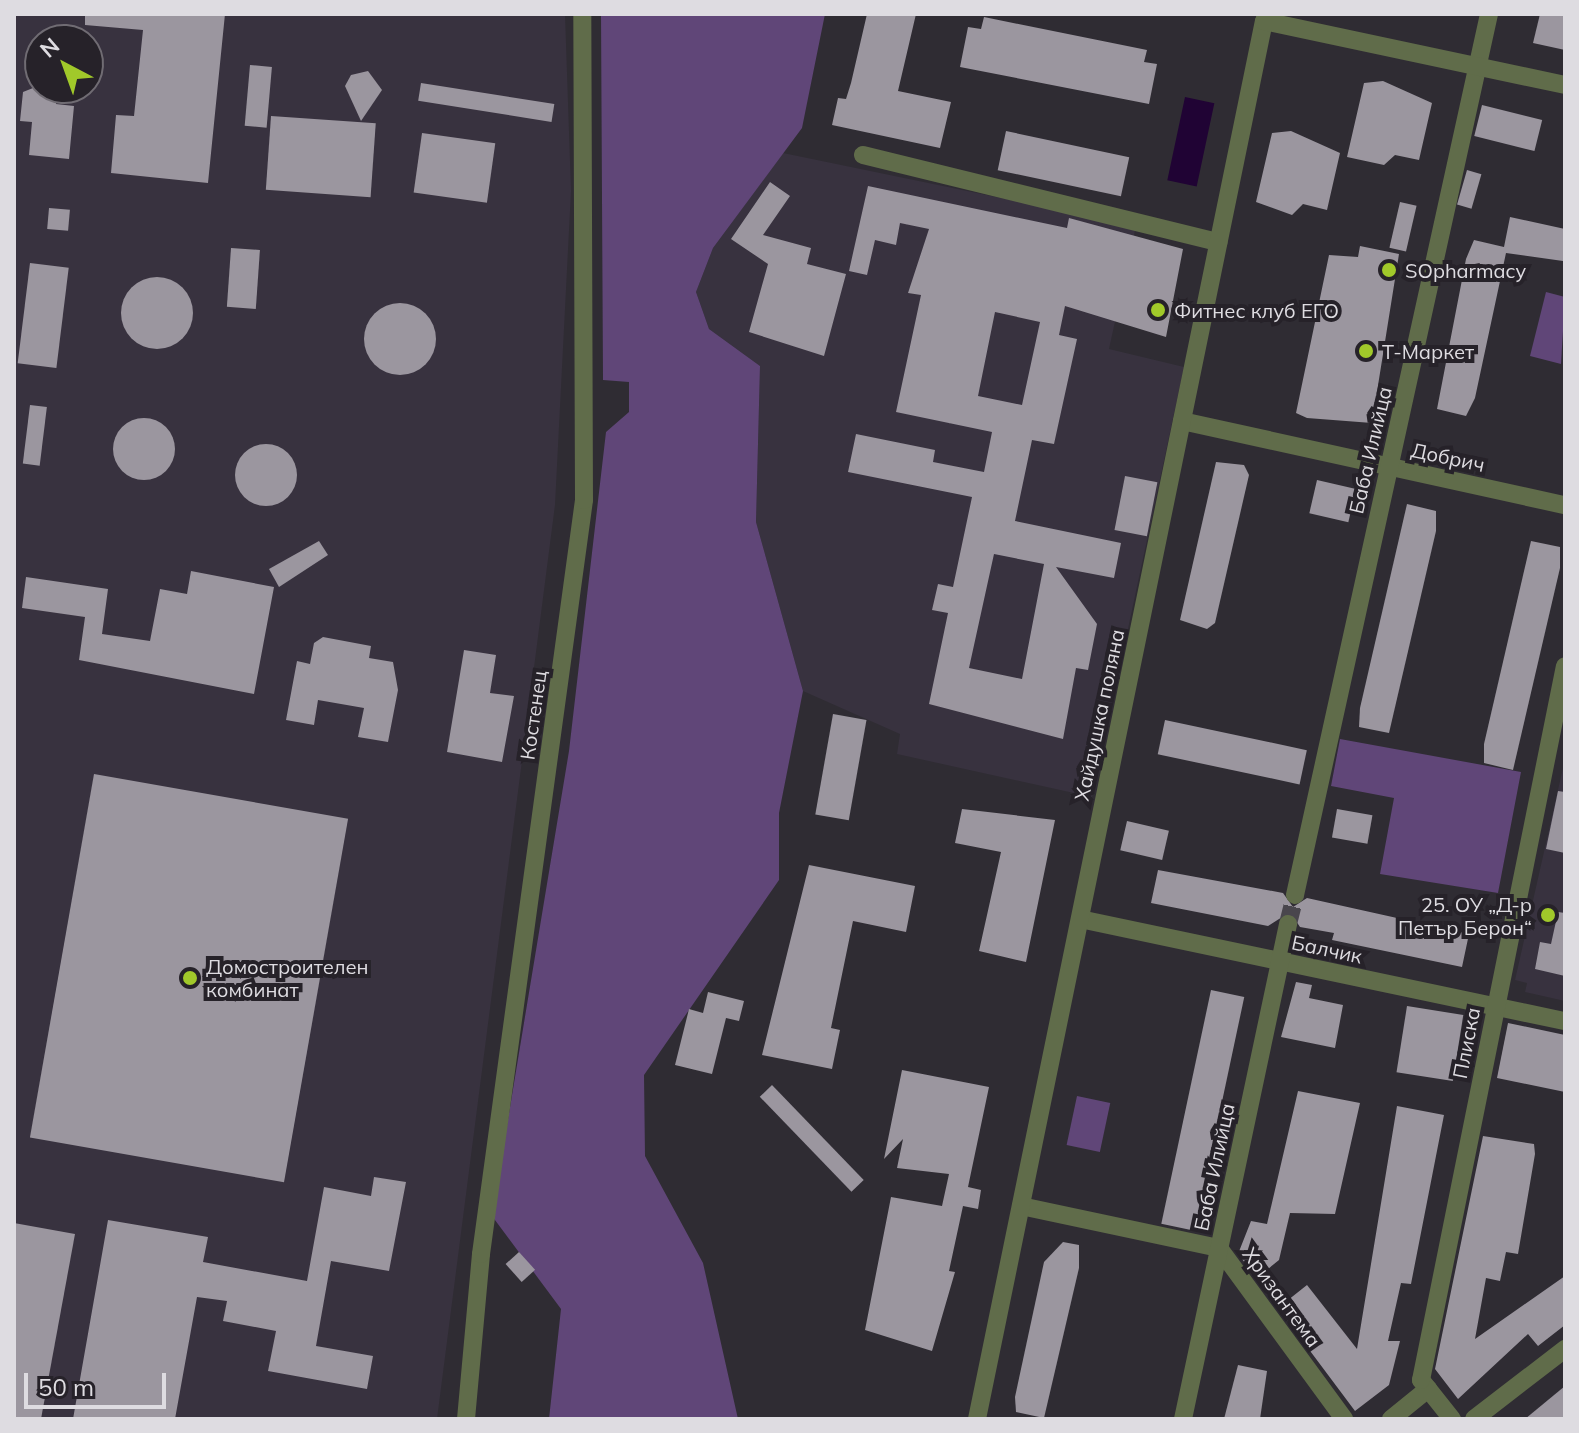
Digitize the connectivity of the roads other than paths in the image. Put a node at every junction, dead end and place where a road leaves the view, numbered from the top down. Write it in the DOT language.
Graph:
graph roads {
  1 [pos="582,14"];
  2 [pos="1489,14"];
  3 [pos="1478,66"];
  4 [pos="1565,85"];
  5 [pos="863,155"];
  6 [pos="1218,242"];
  7 [pos="1182,421"];
  8 [pos="1389,466"];
  9 [pos="1565,505"];
  10 [pos="1565,666"];
  11 [pos="1295,895"];
  12 [pos="1080,919"];
  13 [pos="1288,924"];
  14 [pos="1280,961"];
  15 [pos="1496,1007"];
  16 [pos="1565,1021"];
  17 [pos="1021,1206"];
  18 [pos="1219,1248"];
  19 [pos="1565,1349"];
  20 [pos="1428,1389"];
  21 [pos="466,1419"];
  22 [pos="977,1419"];
  23 [pos="1183,1419"];
  24 [pos="1344,1419"];
  25 [pos="1391,1419"];
  26 [pos="1452,1419"];
  27 [pos="1474,1419"];
  1 -- 21 [label="street, Костенец"];
  2 -- 3 [label="street, Баба Илийца"];
  3 -- 4 [label="street"];
  3 -- 6 [label="street, Хайдушка поляна"];
  3 -- 8 [label="street, Баба Илийца"];
  5 -- 6 [label="street"];
  6 -- 7 [label="street, Хайдушка поляна"];
  7 -- 8 [label="street, Добрич"];
  7 -- 12 [label="street, Хайдушка поляна"];
  8 -- 9 [label="street, Добрич"];
  8 -- 11 [label="street, Баба Илийца"];
  10 -- 15 [label="street, Плиска"];
  12 -- 14 [label="street, Балчик"];
  12 -- 17 [label="street, Хайдушка поляна"];
  13 -- 14 [label="street, Баба Илийца"];
  14 -- 15 [label="street, Балчик"];
  14 -- 18 [label="street, Баба Илийца"];
  15 -- 16 [label="street, Балчик"];
  15 -- 20 [label="street, Плиска"];
  17 -- 18 [label="street, Хризантема"];
  17 -- 22 [label="street, Хайдушка поляна"];
  18 -- 23 [label="street, Баба Илийца"];
  18 -- 24 [label="street, Хризантема"];
  19 -- 27 [label="street"];
  20 -- 25 [label="street"];
  20 -- 26 [label="street"];
}
